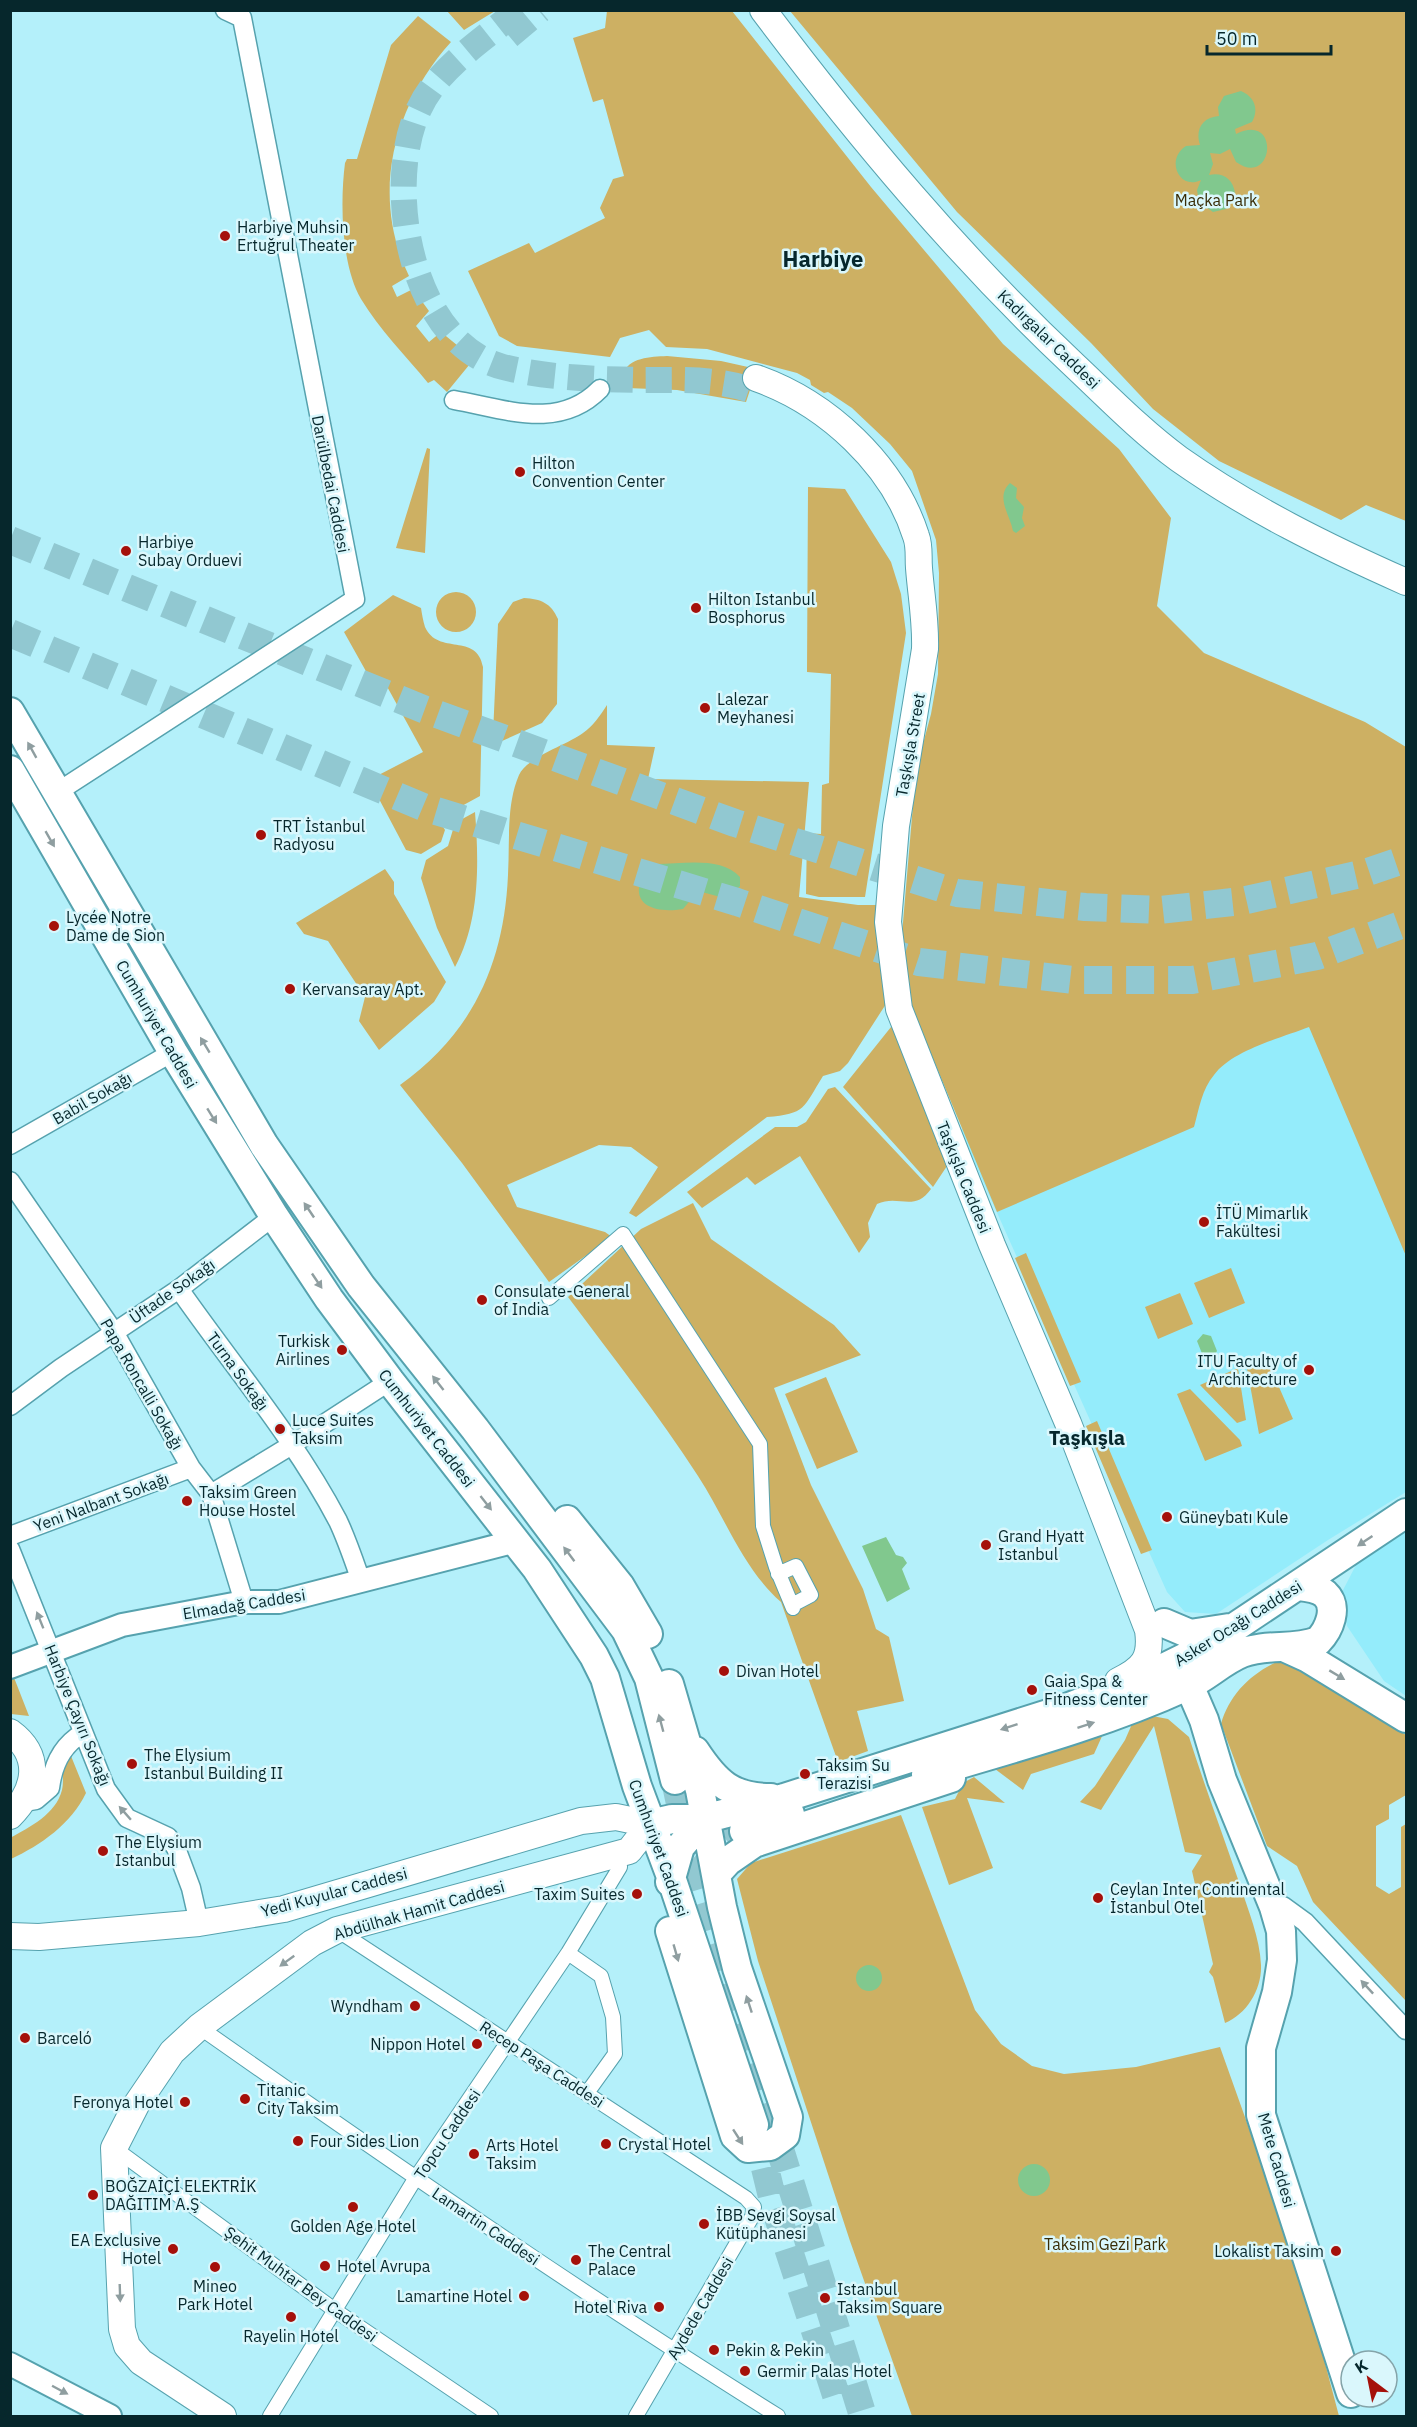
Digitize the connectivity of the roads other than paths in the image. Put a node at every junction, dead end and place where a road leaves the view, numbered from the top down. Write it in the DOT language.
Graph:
graph roads {
  1 [pos="225,10"];
  2 [pos="763,10"];
  3 [pos="754,384"];
  4 [pos="600,389"];
  5 [pos="454,400"];
  6 [pos="1407,582"];
  7 [pos="10,712"];
  8 [pos="10,770"];
  9 [pos="44,800"];
  10 [pos="173,1052"];
  11 [pos="10,1144"];
  12 [pos="10,1181"];
  13 [pos="274,1216"];
  14 [pos="179,1289"];
  15 [pos="549,1298"];
  16 [pos="114,1332"];
  17 [pos="390,1381"];
  18 [pos="10,1406"];
  19 [pos="1068,1423"];
  20 [pos="475,1429"];
  21 [pos="291,1446"];
  22 [pos="191,1468"];
  23 [pos="211,1494"];
  24 [pos="1407,1513"];
  25 [pos="10,1536"];
  26 [pos="516,1541"];
  27 [pos="10,1549"];
  28 [pos="778,1575"];
  29 [pos="361,1581"];
  30 [pos="1298,1586"];
  31 [pos="244,1602"];
  32 [pos="1164,1623"];
  33 [pos="1234,1627"];
  34 [pos="1286,1648"];
  35 [pos="53,1652"];
  36 [pos="1232,1658"];
  37 [pos="10,1667"];
  38 [pos="1184,1674"];
  39 [pos="1138,1706"];
  40 [pos="1064,1709"];
  41 [pos="1407,1718"];
  42 [pos="10,1732"];
  43 [pos="83,1733"];
  44 [pos="686,1737"];
  45 [pos="1034,1741"];
  46 [pos="675,1780"];
  47 [pos="1222,1780"];
  48 [pos="784,1798"];
  49 [pos="17,1809"];
  50 [pos="705,1820"];
  51 [pos="570,1824"];
  52 [pos="650,1824"];
  53 [pos="744,1831"];
  54 [pos="618,1852"];
  55 [pos="588,1863"];
  56 [pos="717,1873"];
  57 [pos="670,1874"];
  58 [pos="1274,1907"];
  59 [pos="199,1923"];
  60 [pos="337,1930"];
  61 [pos="10,1936"];
  62 [pos="568,1953"];
  63 [pos="199,2027"];
  64 [pos="1407,2030"];
  65 [pos="509,2043"];
  66 [pos="587,2094"];
  67 [pos="754,2125"];
  68 [pos="114,2148"];
  69 [pos="415,2179"];
  70 [pos="746,2198"];
  71 [pos="336,2311"];
  72 [pos="674,2352"];
  73 [pos="1339,2355"];
  74 [pos="10,2364"];
  75 [pos="110,2416"];
  76 [pos="223,2416"];
  77 [pos="270,2416"];
  78 [pos="491,2416"];
  79 [pos="636,2416"];
  80 [pos="778,2416"];
  1 -- 9 [label="street, Darülbedai Caddesi"];
  2 -- 6 [label="main road, Kadırgalar Caddesi"];
  3 -- 19 [label="main road, Taşkışla Caddesi"];
  4 -- 5 [label="street"];
  9 -- 7 [label="main road, Cumhuriyet Caddesi, one-way"];
  8 -- 9 [label="main road, Cumhuriyet Caddesi"];
  9 -- 10 [label="main road, Cumhuriyet Caddesi, one-way"];
  20 -- 9 [label="main road, Cumhuriyet Caddesi, one-way"];
  10 -- 11 [label="street, Babil Sokağı"];
  10 -- 13 [label="main road, Cumhuriyet Caddesi, one-way"];
  12 -- 16 [label="street, Papa Roncalli Sokağı"];
  13 -- 14 [label="street, Üftade Sokağı"];
  13 -- 17 [label="main road, Cumhuriyet Caddesi, one-way"];
  14 -- 16 [label="street, Üftade Sokağı"];
  14 -- 21 [label="street, Turna Sokağı"];
  15 -- 28 [label="street"];
  16 -- 18 [label="street, Üftade Sokağı"];
  16 -- 22 [label="street, Papa Roncalli Sokağı"];
  17 -- 21 [label="street"];
  17 -- 26 [label="main road, Cumhuriyet Caddesi, one-way"];
  19 -- 32 [label="main road, Taşkışla Caddesi"];
  19 -- 40 [label="main road, Taşkışla Caddesi"];
  20 -- 44 [label="main road"];
  46 -- 20 [label="main road, Cumhuriyet Caddesi, one-way"];
  21 -- 23 [label="street"];
  21 -- 29 [label="street, Turna Sokağı"];
  22 -- 23 [label="street, Papa Roncalli Sokağı"];
  22 -- 25 [label="street, Yeni Nalbant Sokağı"];
  23 -- 31 [label="street, Papa Roncalli Sokağı"];
  24 -- 30 [label="main road, Asker Ocağı Caddesi, one-way"];
  26 -- 29 [label="street, Elmadağ Caddesi"];
  26 -- 52 [label="main road, Cumhuriyet Caddesi"];
  35 -- 27 [label="street, Harbiye Çayırı Sokağı, one-way"];
  28 -- 28 [label="street"];
  29 -- 31 [label="street, Elmadağ Caddesi"];
  30 -- 33 [label="main road, Asker Ocağı Caddesi"];
  30 -- 34 [label="main road, Asker Ocağı Caddesi"];
  31 -- 35 [label="street, Elmadağ Caddesi"];
  32 -- 33 [label="main road"];
  32 -- 38 [label="main road, Taşkışla Caddesi"];
  33 -- 38 [label="main road, Asker Ocağı Caddesi"];
  34 -- 36 [label="main road, Asker Ocağı Caddesi"];
  34 -- 41 [label="main road, one-way"];
  35 -- 37 [label="street, Elmadağ Caddesi"];
  35 -- 43 [label="street, Harbiye Çayırı Sokağı"];
  36 -- 38 [label="main road, Asker Ocağı Caddesi"];
  36 -- 47 [label="main road"];
  38 -- 39 [label="main road, Asker Ocağı Caddesi"];
  38 -- 40 [label="main road, Asker Ocağı Caddesi"];
  38 -- 47 [label="main road, Mete Caddesi"];
  45 -- 39 [label="main road, Asker Ocağı Caddesi, one-way"];
  39 -- 47 [label="main road"];
  40 -- 48 [label="main road, Asker Ocağı Caddesi, one-way"];
  42 -- 49 [label="main road"];
  43 -- 49 [label="street"];
  59 -- 43 [label="street, Harbiye Çayırı Sokağı, one-way"];
  44 -- 48 [label="main road"];
  44 -- 50 [label="main road"];
  45 -- 53 [label="main road, Asker Ocağı Caddesi"];
  45 -- 56 [label="main road"];
  47 -- 58 [label="main road, Mete Caddesi"];
  48 -- 50 [label="main road, Asker Ocağı Caddesi"];
  50 -- 52 [label="main road"];
  50 -- 56 [label="main road"];
  50 -- 57 [label="main road"];
  51 -- 52 [label="main road, Yedi Kuyular Caddesi"];
  51 -- 55 [label="main road"];
  51 -- 59 [label="main road, Yedi Kuyular Caddesi"];
  52 -- 54 [label="main road, Abdülhak Hamit Caddesi"];
  52 -- 57 [label="main road, Cumhuriyet Caddesi"];
  54 -- 55 [label="main road, Abdülhak Hamit Caddesi"];
  54 -- 62 [label="street, Topcu Caddesi"];
  55 -- 60 [label="main road, Abdülhak Hamit Caddesi"];
  57 -- 56 [label="main road, one-way"];
  57 -- 67 [label="main road, Cumhuriyet Caddesi"];
  64 -- 58 [label="street, one-way"];
  58 -- 73 [label="main road, Mete Caddesi"];
  59 -- 61 [label="main road, Yedi Kuyular Caddesi"];
  60 -- 63 [label="main road, Abdülhak Hamit Caddesi, one-way"];
  60 -- 65 [label="street, Recep Paşa Caddesi"];
  62 -- 65 [label="street, Topcu Caddesi"];
  62 -- 66 [label="street"];
  63 -- 68 [label="main road, Abdülhak Hamit Caddesi"];
  63 -- 69 [label="street, Lamartin Caddesi"];
  65 -- 66 [label="street, Recep Paşa Caddesi"];
  65 -- 69 [label="street, Topcu Caddesi"];
  66 -- 70 [label="street, Recep Paşa Caddesi"];
  68 -- 71 [label="street, Şehit Muhtar Bey Caddesi"];
  68 -- 76 [label="main road, Abdülhak Hamit Caddesi, one-way"];
  69 -- 71 [label="street, Topcu Caddesi"];
  69 -- 72 [label="street, Lamartin Caddesi"];
  70 -- 72 [label="street, Aydede Caddesi"];
  71 -- 77 [label="street, Topcu Caddesi"];
  71 -- 78 [label="street, Şehit Muhtar Bey Caddesi"];
  72 -- 79 [label="street, Aydede Caddesi"];
  72 -- 80 [label="street, Lamartin Caddesi"];
  74 -- 75 [label="street, one-way"];
}
